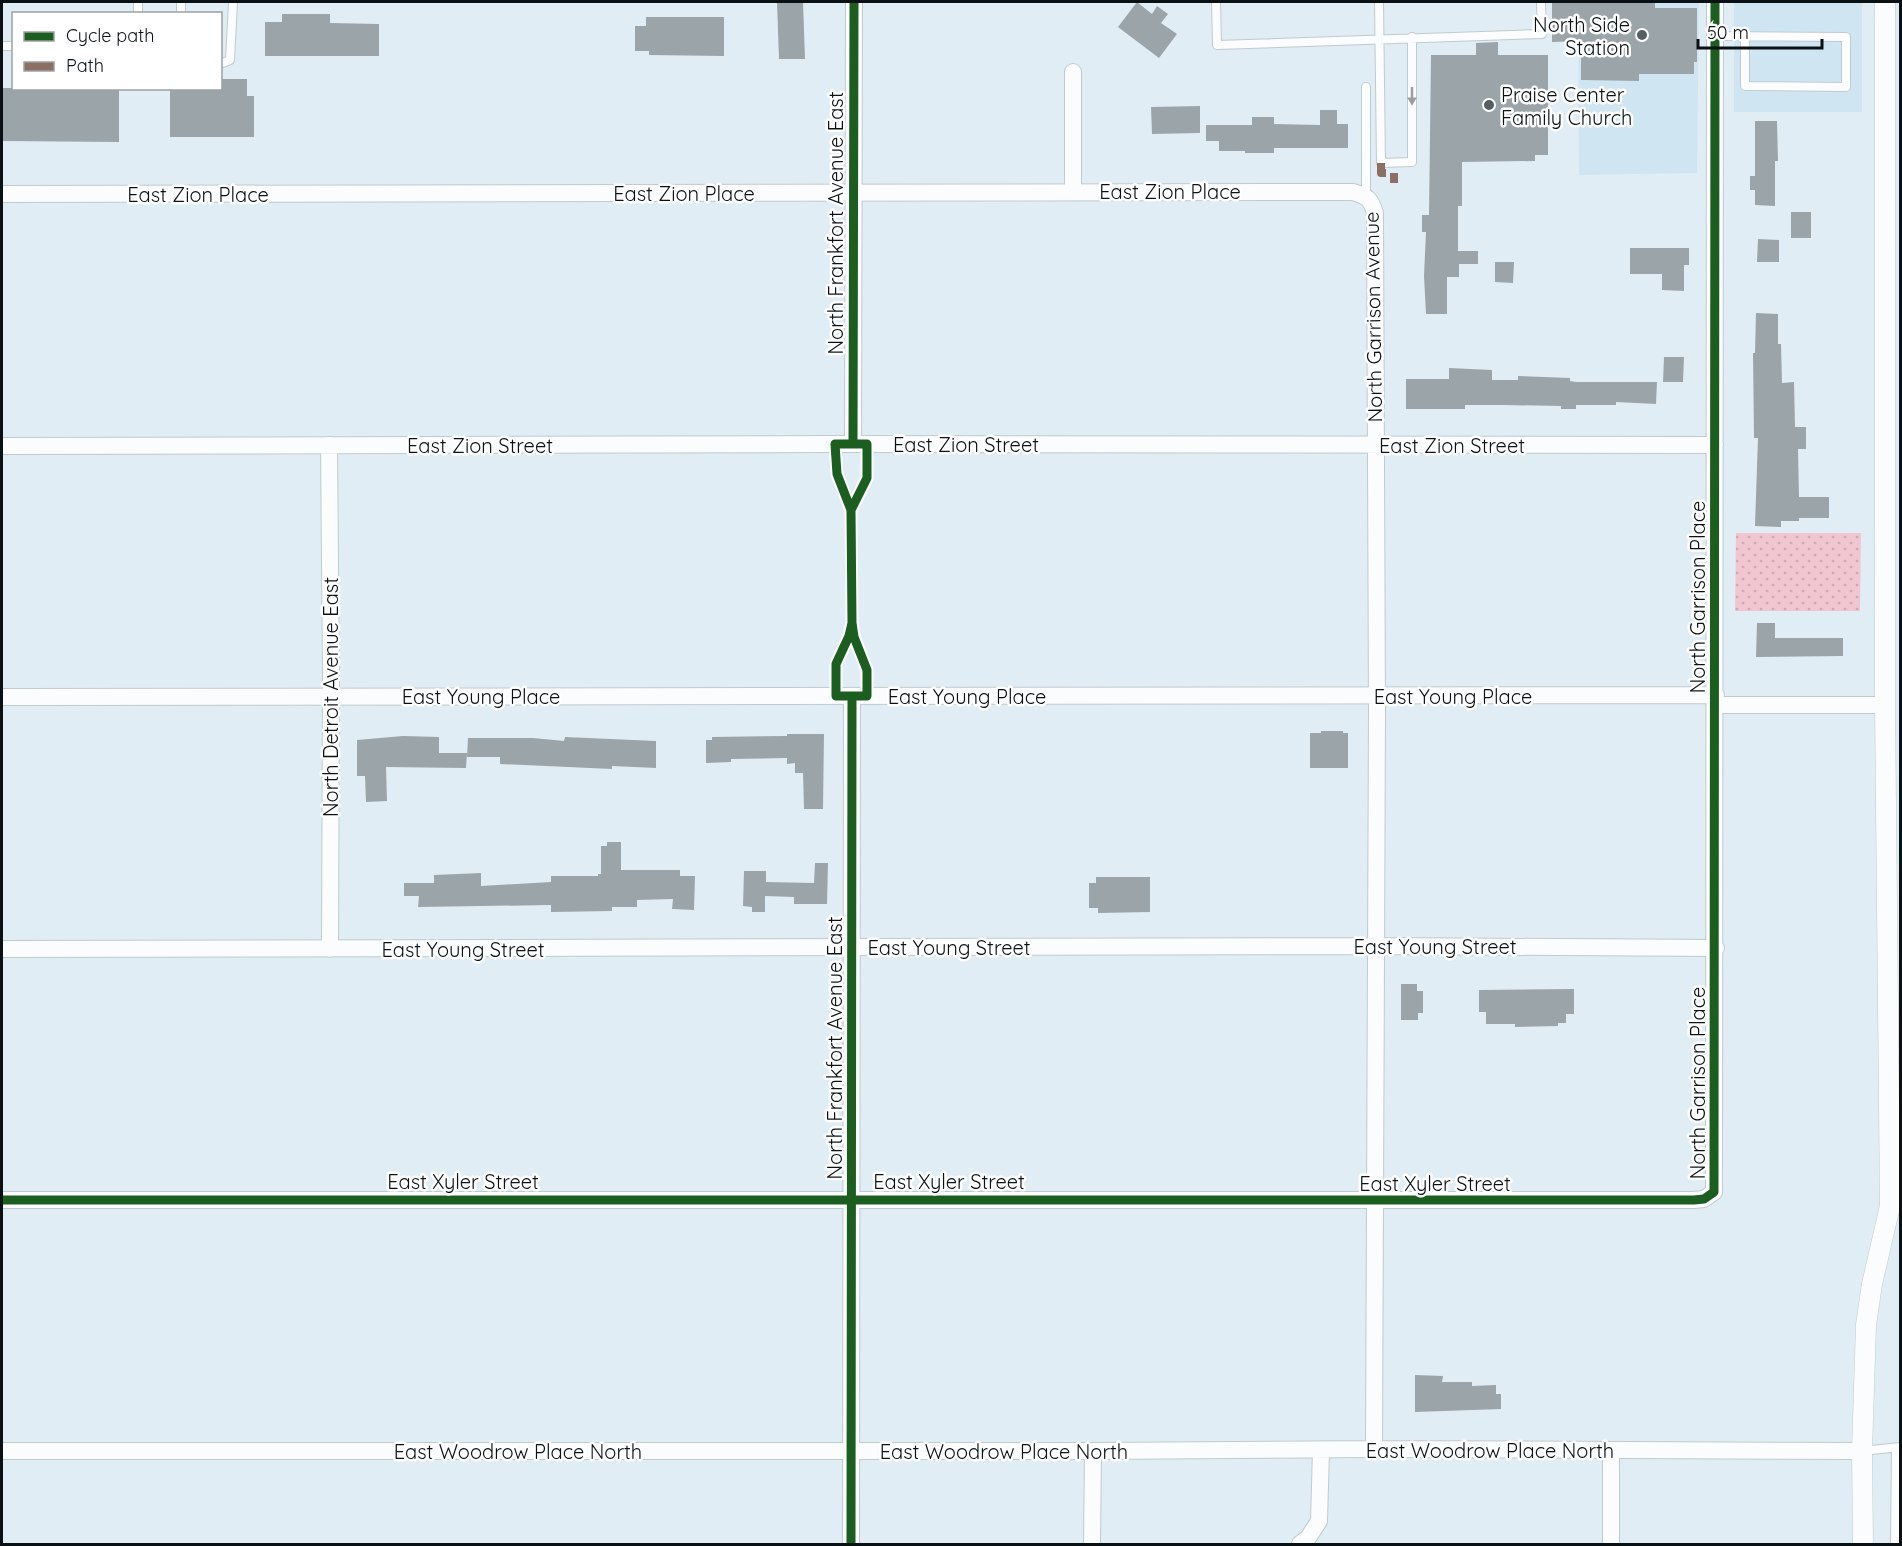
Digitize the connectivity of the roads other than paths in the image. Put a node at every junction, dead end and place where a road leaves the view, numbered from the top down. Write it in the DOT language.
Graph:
graph roads {
  1 [pos="233,2"];
  2 [pos="854,2"];
  3 [pos="1216,2"];
  4 [pos="1379,2"];
  5 [pos="1542,2"];
  6 [pos="1715,2"];
  7 [pos="1885,2"];
  8 [pos="1715,36"];
  9 [pos="1745,36"];
  10 [pos="1379,38"];
  11 [pos="1412,38"];
  12 [pos="222,63"];
  13 [pos="1073,72"];
  14 [pos="1366,87"];
  15 [pos="1073,191"];
  16 [pos="852,193"];
  17 [pos="2,194"];
  18 [pos="1366,195"];
  19 [pos="853,444"];
  20 [pos="329,445"];
  21 [pos="1375,445"];
  22 [pos="2,446"];
  23 [pos="1715,446"];
  24 [pos="852,696"];
  25 [pos="2,697"];
  26 [pos="331,697"];
  27 [pos="1377,697"];
  28 [pos="1716,700"];
  29 [pos="1889,705"];
  30 [pos="1375,946"];
  31 [pos="853,947"];
  32 [pos="1716,948"];
  33 [pos="2,949"];
  34 [pos="330,949"];
  35 [pos="1714,1192"];
  36 [pos="852,1199"];
  37 [pos="2,1200"];
  38 [pos="1375,1201"];
  39 [pos="1898,1447"];
  40 [pos="1322,1449"];
  41 [pos="1374,1449"];
  42 [pos="2,1451"];
  43 [pos="850,1451"];
  44 [pos="1093,1451"];
  45 [pos="1611,1451"];
  46 [pos="1862,1451"];
  47 [pos="851,1545"];
  48 [pos="1092,1545"];
  49 [pos="1300,1545"];
  50 [pos="1611,1545"];
  51 [pos="1863,1545"];
  52 [pos="1895,1545"];
  1 -- 12 [label="lane"];
  2 -- 16 [label="street, North Frankfort Avenue East"];
  3 -- 10 [label="lane"];
  4 -- 10 [label="lane"];
  5 -- 11 [label="lane"];
  6 -- 8 [label="street, North Garrison Place"];
  7 -- 29 [label="street"];
  8 -- 9 [label="lane"];
  8 -- 23 [label="street, North Garrison Place"];
  9 -- 9 [label="lane"];
  10 -- 11 [label="lane"];
  11 -- 10 [label="lane, one-way"];
  13 -- 15 [label="street"];
  14 -- 18 [label="lane, North Garrison Avenue"];
  15 -- 16 [label="street, East Zion Place"];
  15 -- 18 [label="street, East Zion Place"];
  16 -- 17 [label="street, East Zion Place"];
  16 -- 19 [label="street, North Frankfort Avenue East"];
  18 -- 21 [label="street, North Garrison Avenue"];
  19 -- 20 [label="street, East Zion Street"];
  19 -- 21 [label="street, East Zion Street"];
  20 -- 22 [label="street, East Zion Street"];
  20 -- 26 [label="street, North Detroit Avenue East"];
  21 -- 23 [label="street, East Zion Street"];
  21 -- 27 [label="street, North Garrison Avenue"];
  23 -- 28 [label="street, North Garrison Place"];
  24 -- 26 [label="street, East Young Place"];
  24 -- 27 [label="street, East Young Place"];
  24 -- 31 [label="street, North Frankfort Avenue East"];
  25 -- 26 [label="street, East Young Place"];
  26 -- 34 [label="street, North Detroit Avenue East"];
  27 -- 28 [label="street, East Young Place"];
  27 -- 30 [label="street, North Garrison Avenue"];
  28 -- 29 [label="street, East Young Place"];
  28 -- 32 [label="street, North Garrison Place"];
  29 -- 46 [label="street"];
  30 -- 31 [label="street, East Young Street"];
  30 -- 32 [label="street, East Young Street"];
  30 -- 38 [label="street, North Garrison Avenue"];
  31 -- 34 [label="street, East Young Street"];
  31 -- 36 [label="street, North Frankfort Avenue East"];
  32 -- 35 [label="street, North Garrison Place"];
  33 -- 34 [label="street, East Young Street"];
  35 -- 38 [label="street, East Xyler Street"];
  36 -- 37 [label="street, East Xyler Street"];
  36 -- 38 [label="street, East Xyler Street"];
  36 -- 43 [label="street, North Frankfort Avenue East"];
  38 -- 41 [label="street, North Garrison Avenue"];
  39 -- 46 [label="lane"];
  39 -- 52 [label="lane"];
  40 -- 41 [label="street, East Woodrow Place North"];
  40 -- 44 [label="street, East Woodrow Place North"];
  40 -- 49 [label="street"];
  41 -- 45 [label="street, East Woodrow Place North"];
  42 -- 43 [label="street, East Woodrow Place North"];
  43 -- 44 [label="street, East Woodrow Place North"];
  43 -- 47 [label="street, North Frankfort Avenue East"];
  44 -- 48 [label="street"];
  45 -- 46 [label="street, East Woodrow Place North"];
  45 -- 50 [label="street"];
  46 -- 51 [label="street"];
}
